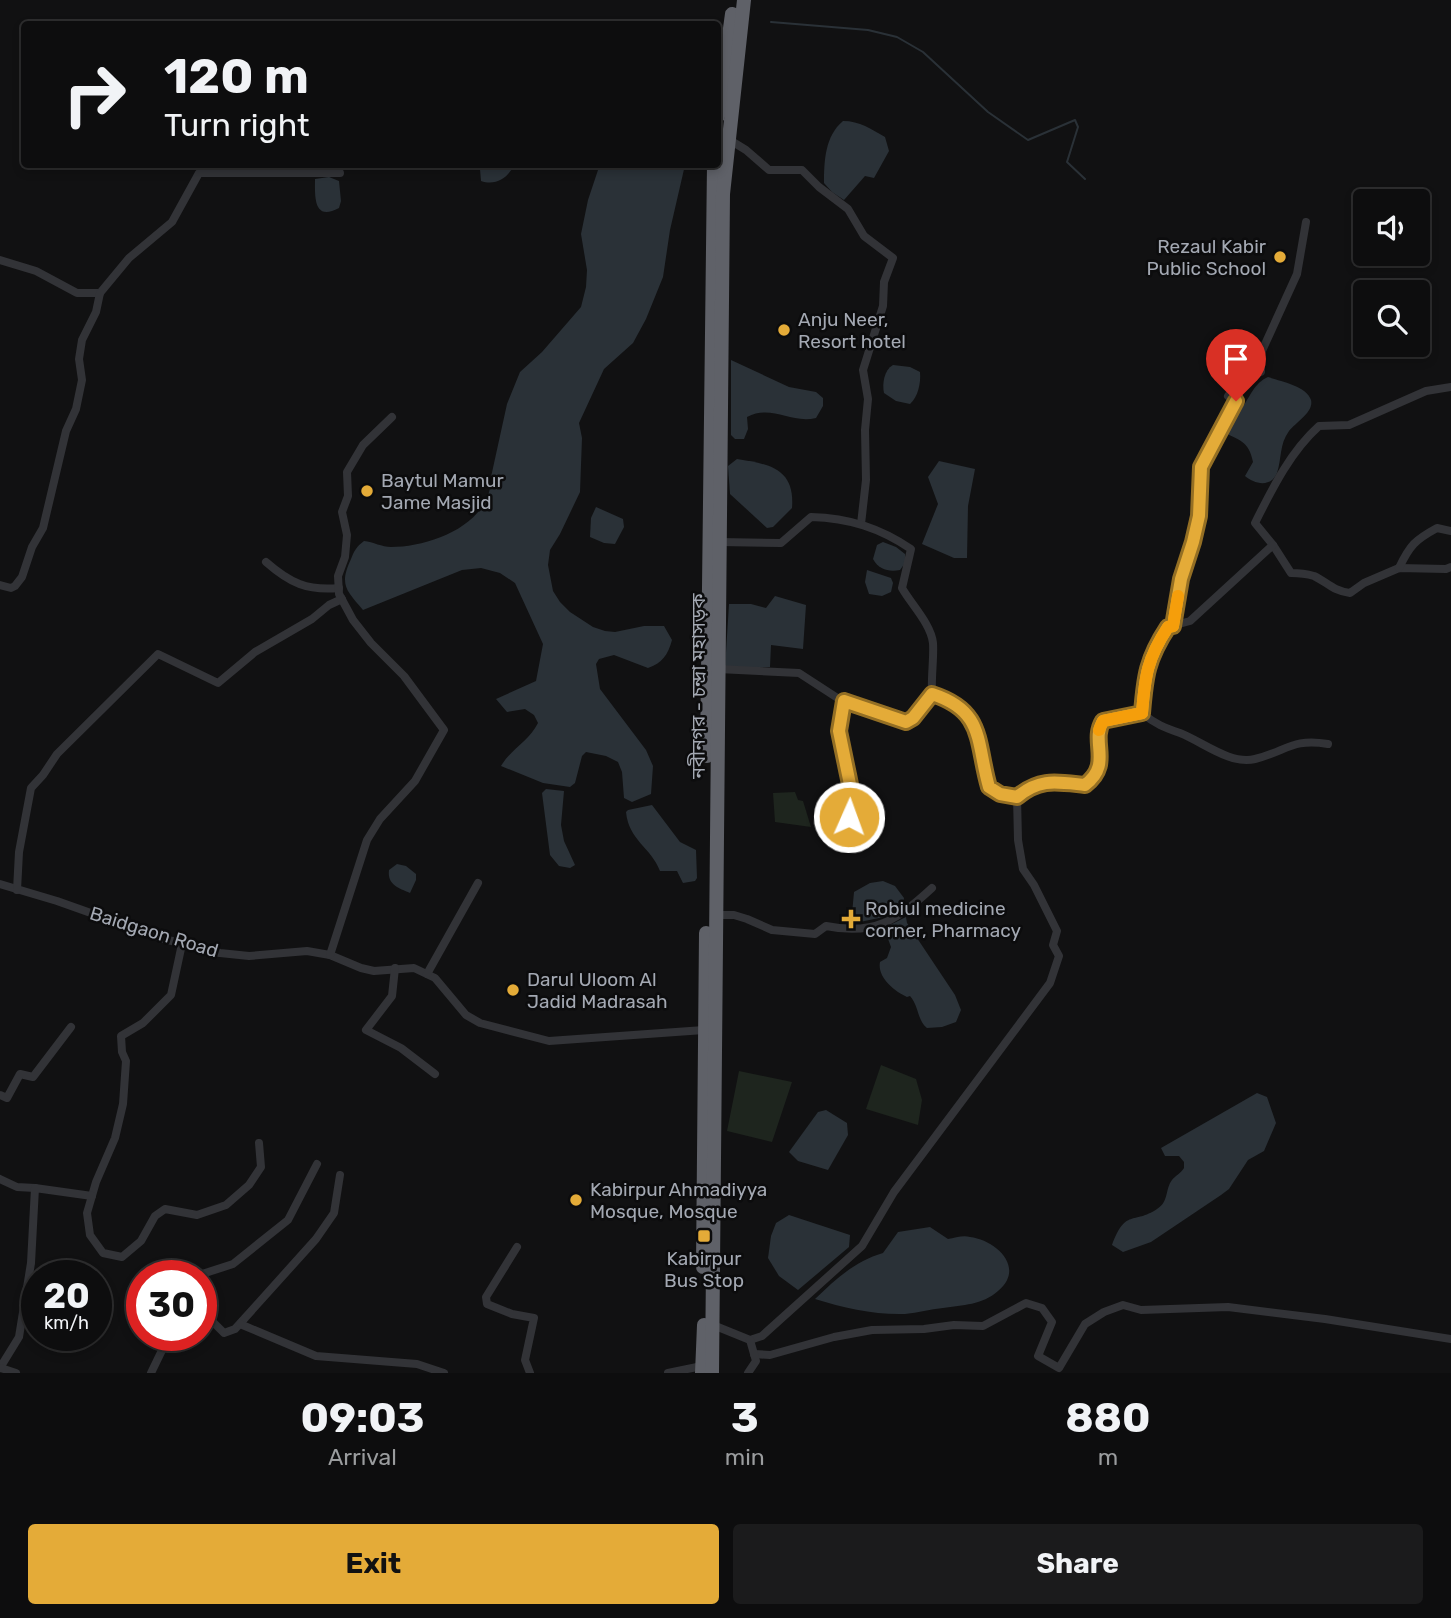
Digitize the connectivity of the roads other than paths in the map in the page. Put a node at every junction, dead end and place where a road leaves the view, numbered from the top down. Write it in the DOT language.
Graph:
graph roads {
  1 [pos="734,0"];
  2 [pos="744,0"];
  3 [pos="721,94"];
  4 [pos="728,139"];
  5 [pos="713,168"];
  6 [pos="340,173"];
  7 [pos="1306,222"];
  8 [pos="0,260"];
  9 [pos="100,293"];
  10 [pos="1451,387"];
  11 [pos="393,417"];
  12 [pos="861,524"];
  13 [pos="1451,531"];
  14 [pos="719,542"];
  15 [pos="1273,544"];
  16 [pos="266,562"];
  17 [pos="1451,567"];
  18 [pos="1399,568"];
  19 [pos="0,585"];
  20 [pos="339,589"];
  21 [pos="342,599"];
  22 [pos="1173,626"];
  23 [pos="718,669"];
  24 [pos="932,694"];
  25 [pos="844,701"];
  26 [pos="1142,713"];
  27 [pos="1328,744"];
  28 [pos="1017,797"];
  29 [pos="839,830"];
  30 [pos="478,883"];
  31 [pos="0,884"];
  32 [pos="932,888"];
  33 [pos="17,890"];
  34 [pos="716,915"];
  35 [pos="182,944"];
  36 [pos="330,955"];
  37 [pos="395,968"];
  38 [pos="427,974"];
  39 [pos="71,1027"];
  40 [pos="704,1030"];
  41 [pos="435,1074"];
  42 [pos="0,1095"];
  43 [pos="259,1143"];
  44 [pos="317,1164"];
  45 [pos="340,1175"];
  46 [pos="0,1179"];
  47 [pos="35,1188"];
  48 [pos="92,1196"];
  49 [pos="517,1247"];
  50 [pos="217,1269"];
  51 [pos="240,1324"];
  52 [pos="713,1325"];
  53 [pos="217,1326"];
  54 [pos="1451,1339"];
  55 [pos="750,1340"];
  56 [pos="160,1351"];
  57 [pos="754,1354"];
  58 [pos="0,1368"];
  59 [pos="705,1371"];
  60 [pos="16,1373"];
  61 [pos="151,1373"];
  62 [pos="444,1373"];
  63 [pos="530,1373"];
  64 [pos="668,1373"];
  65 [pos="748,1373"];
  1 -- 3 [label="highway"];
  2 -- 4 [label="highway, নবীনগর - চন্দ্রা মহাসড়ক"];
  4 -- 12 [label="street"];
  4 -- 14 [label="highway, নবীনগর - চন্দ্রা মহাসড়ক"];
  5 -- 40 [label="highway, নবীনগর - চন্দ্রা মহাসড়ক"];
  6 -- 9 [label="street"];
  7 -- 22 [label="street"];
  8 -- 9 [label="street"];
  9 -- 19 [label="street"];
  10 -- 15 [label="street"];
  11 -- 20 [label="street"];
  12 -- 14 [label="street"];
  12 -- 24 [label="street"];
  13 -- 18 [label="street"];
  14 -- 23 [label="highway, নবীনগর - চন্দ্রা মহাসড়ক"];
  15 -- 18 [label="street"];
  15 -- 22 [label="street"];
  16 -- 20 [label="street"];
  17 -- 18 [label="street"];
  20 -- 21 [label="street"];
  21 -- 33 [label="street"];
  21 -- 36 [label="street"];
  22 -- 26 [label="street"];
  23 -- 25 [label="street"];
  23 -- 34 [label="highway, নবীনগর - চন্দ্রা মহাসড়ক"];
  24 -- 25 [label="street"];
  24 -- 28 [label="street"];
  25 -- 29 [label="street"];
  26 -- 27 [label="street"];
  26 -- 28 [label="street"];
  28 -- 55 [label="street"];
  30 -- 38 [label="street"];
  31 -- 33 [label="street, Baidgaon Road"];
  32 -- 34 [label="street"];
  33 -- 35 [label="street, Baidgaon Road"];
  34 -- 52 [label="highway, নবীনগর - চন্দ্রা মহাসড়ক"];
  35 -- 36 [label="street, Baidgaon Road"];
  35 -- 48 [label="street"];
  36 -- 37 [label="street, Baidgaon Road"];
  37 -- 38 [label="street, Baidgaon Road"];
  37 -- 41 [label="street"];
  38 -- 40 [label="street"];
  39 -- 42 [label="street"];
  40 -- 59 [label="highway, নবীনগর - চন্দ্রা মহাসড়ক"];
  43 -- 48 [label="street"];
  44 -- 50 [label="street"];
  45 -- 51 [label="street"];
  46 -- 47 [label="street"];
  47 -- 48 [label="street"];
  47 -- 58 [label="street"];
  49 -- 63 [label="street"];
  51 -- 53 [label="street"];
  51 -- 62 [label="street"];
  52 -- 55 [label="street"];
  52 -- 59 [label="highway, নবীনগর - চন্দ্রা মহাসড়ক"];
  54 -- 57 [label="street"];
  55 -- 57 [label="street"];
  56 -- 61 [label="street"];
  57 -- 65 [label="street"];
  58 -- 60 [label="street"];
  59 -- 64 [label="street"];
}
